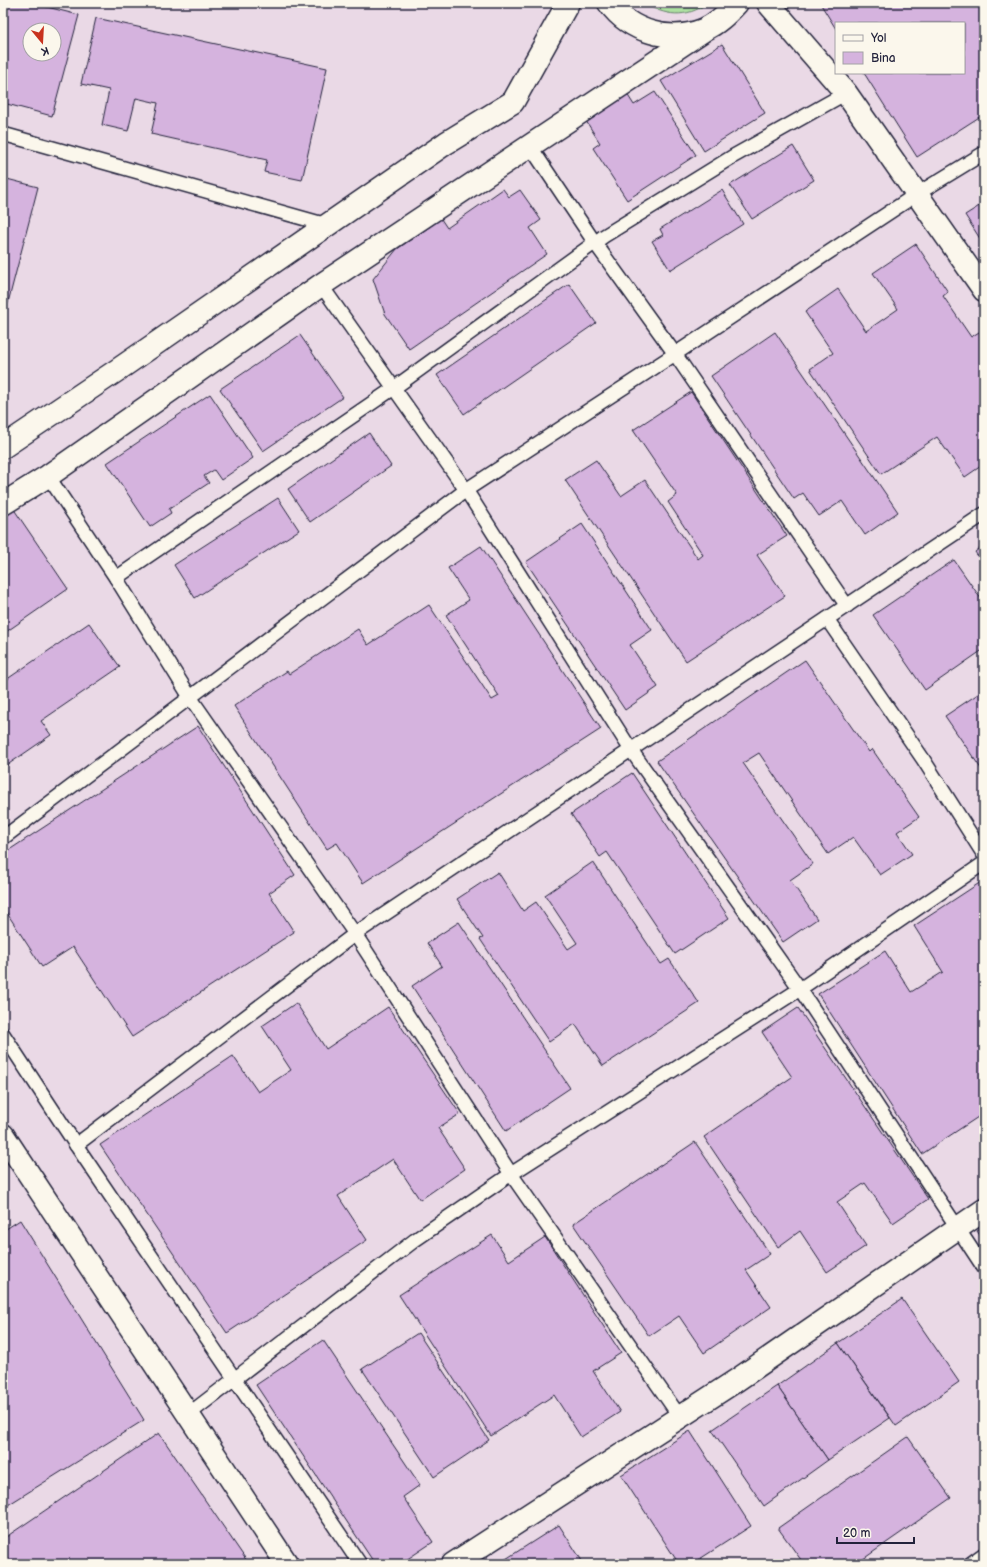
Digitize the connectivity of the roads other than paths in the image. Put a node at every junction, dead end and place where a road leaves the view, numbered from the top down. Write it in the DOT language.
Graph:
graph roads {
  1 [pos="568,3"];
  2 [pos="609,3"];
  3 [pos="737,3"];
  4 [pos="768,3"];
  5 [pos="704,30"];
  6 [pos="846,93"];
  7 [pos="3,134"];
  8 [pos="530,146"];
  9 [pos="984,154"];
  10 [pos="916,194"];
  11 [pos="327,225"];
  12 [pos="595,243"];
  13 [pos="321,285"];
  14 [pos="984,290"];
  15 [pos="675,354"];
  16 [pos="394,388"];
  17 [pos="5,442"];
  18 [pos="48,476"];
  19 [pos="466,490"];
  20 [pos="3,504"];
  21 [pos="984,514"];
  22 [pos="116,578"];
  23 [pos="847,606"];
  24 [pos="827,619"];
  25 [pos="190,697"];
  26 [pos="631,750"];
  27 [pos="3,838"];
  28 [pos="984,855"];
  29 [pos="984,863"];
  30 [pos="355,934"];
  31 [pos="800,989"];
  32 [pos="3,1034"];
  33 [pos="3,1135"];
  34 [pos="76,1145"];
  35 [pos="511,1174"];
  36 [pos="984,1210"];
  37 [pos="958,1228"];
  38 [pos="984,1268"];
  39 [pos="234,1378"];
  40 [pos="189,1414"];
  41 [pos="680,1417"];
  42 [pos="984,1554"];
  43 [pos="288,1564"];
  44 [pos="360,1564"];
  45 [pos="453,1564"];
  46 [pos="970,1564"];
  1 -- 11 [label="street"];
  2 -- 5 [label="street"];
  3 -- 5 [label="street"];
  4 -- 6 [label="street"];
  5 -- 8 [label="street"];
  6 -- 10 [label="street"];
  6 -- 12 [label="lane"];
  7 -- 11 [label="lane"];
  8 -- 12 [label="lane"];
  8 -- 13 [label="street"];
  9 -- 10 [label="lane"];
  10 -- 14 [label="street"];
  10 -- 15 [label="lane"];
  11 -- 17 [label="street"];
  12 -- 15 [label="lane"];
  12 -- 16 [label="lane"];
  13 -- 16 [label="lane"];
  13 -- 18 [label="street"];
  15 -- 19 [label="lane"];
  15 -- 23 [label="lane"];
  16 -- 19 [label="lane"];
  16 -- 22 [label="lane"];
  18 -- 20 [label="street"];
  18 -- 22 [label="lane"];
  19 -- 25 [label="lane"];
  19 -- 26 [label="lane"];
  21 -- 23 [label="lane"];
  22 -- 25 [label="lane"];
  23 -- 24 [label="lane"];
  24 -- 26 [label="lane"];
  24 -- 28 [label="lane"];
  25 -- 27 [label="lane"];
  25 -- 30 [label="lane"];
  26 -- 30 [label="lane"];
  26 -- 31 [label="lane"];
  29 -- 31 [label="lane"];
  30 -- 34 [label="lane"];
  30 -- 35 [label="lane"];
  31 -- 35 [label="lane"];
  31 -- 37 [label="lane"];
  32 -- 34 [label="lane"];
  33 -- 40 [label="street"];
  34 -- 39 [label="lane"];
  35 -- 39 [label="lane"];
  35 -- 41 [label="lane"];
  36 -- 37 [label="street"];
  37 -- 38 [label="lane"];
  37 -- 41 [label="street"];
  39 -- 40 [label="lane"];
  39 -- 44 [label="lane"];
  40 -- 43 [label="street"];
  41 -- 45 [label="street"];
  42 -- 46 [label="lane"];
}
